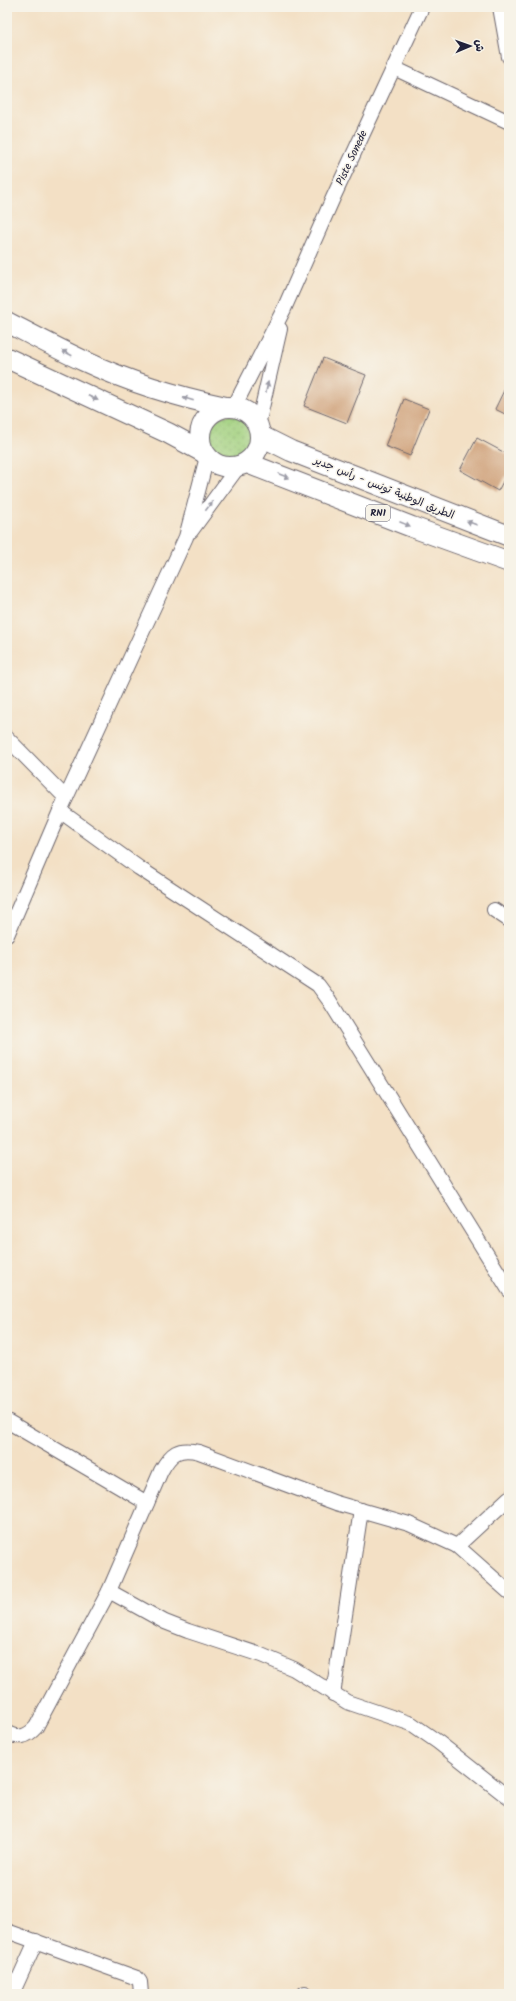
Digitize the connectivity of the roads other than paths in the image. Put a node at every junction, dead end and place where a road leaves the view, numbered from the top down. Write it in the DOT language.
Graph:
graph roads {
  1 [pos="422,7"];
  2 [pos="500,7"];
  3 [pos="509,57"];
  4 [pos="394,68"];
  5 [pos="509,122"];
  6 [pos="284,310"];
  7 [pos="7,322"];
  8 [pos="7,358"];
  9 [pos="230,407"];
  10 [pos="260,430"];
  11 [pos="205,454"];
  12 [pos="243,465"];
  13 [pos="509,536"];
  14 [pos="186,537"];
  15 [pos="509,562"];
  16 [pos="7,738"];
  17 [pos="66,798"];
  18 [pos="60,811"];
  19 [pos="494,910"];
  20 [pos="509,920"];
  21 [pos="7,935"];
  22 [pos="509,1290"];
  23 [pos="7,1421"];
  24 [pos="509,1498"];
  25 [pos="147,1503"];
  26 [pos="361,1510"];
  27 [pos="457,1546"];
  28 [pos="109,1591"];
  29 [pos="509,1592"];
  30 [pos="333,1694"];
  31 [pos="7,1733"];
  32 [pos="509,1798"];
  33 [pos="7,1931"];
  34 [pos="36,1941"];
  35 [pos="12,1994"];
  36 [pos="141,1994"];
  1 -- 4 [label="street, Piste Sonede"];
  2 -- 3 [label="street"];
  4 -- 5 [label="street"];
  4 -- 6 [label="street, Piste Sonede"];
  6 -- 9 [label="street, Piste Sonede"];
  10 -- 6 [label="street, Piste Sonede, one-way"];
  9 -- 7 [label="highway, RN1, one-way"];
  8 -- 11 [label="highway, RN1, one-way"];
  9 -- 10 [label="highway, RN1"];
  9 -- 11 [label="highway"];
  10 -- 12 [label="highway"];
  13 -- 10 [label="highway, الطريق الوطنية تونس - رأس جدير / RN1, one-way"];
  11 -- 12 [label="highway, RN1"];
  11 -- 14 [label="street"];
  14 -- 12 [label="street, one-way"];
  12 -- 15 [label="highway, RN1, one-way"];
  14 -- 17 [label="street"];
  16 -- 17 [label="street"];
  17 -- 18 [label="street"];
  18 -- 21 [label="street"];
  18 -- 22 [label="street"];
  19 -- 20 [label="street"];
  23 -- 25 [label="street"];
  24 -- 27 [label="street"];
  25 -- 26 [label="street"];
  25 -- 28 [label="street"];
  26 -- 27 [label="street"];
  26 -- 30 [label="street"];
  27 -- 29 [label="street"];
  28 -- 30 [label="street"];
  28 -- 31 [label="street"];
  30 -- 32 [label="street"];
  33 -- 34 [label="street"];
  34 -- 35 [label="street"];
  34 -- 36 [label="street"];
}
